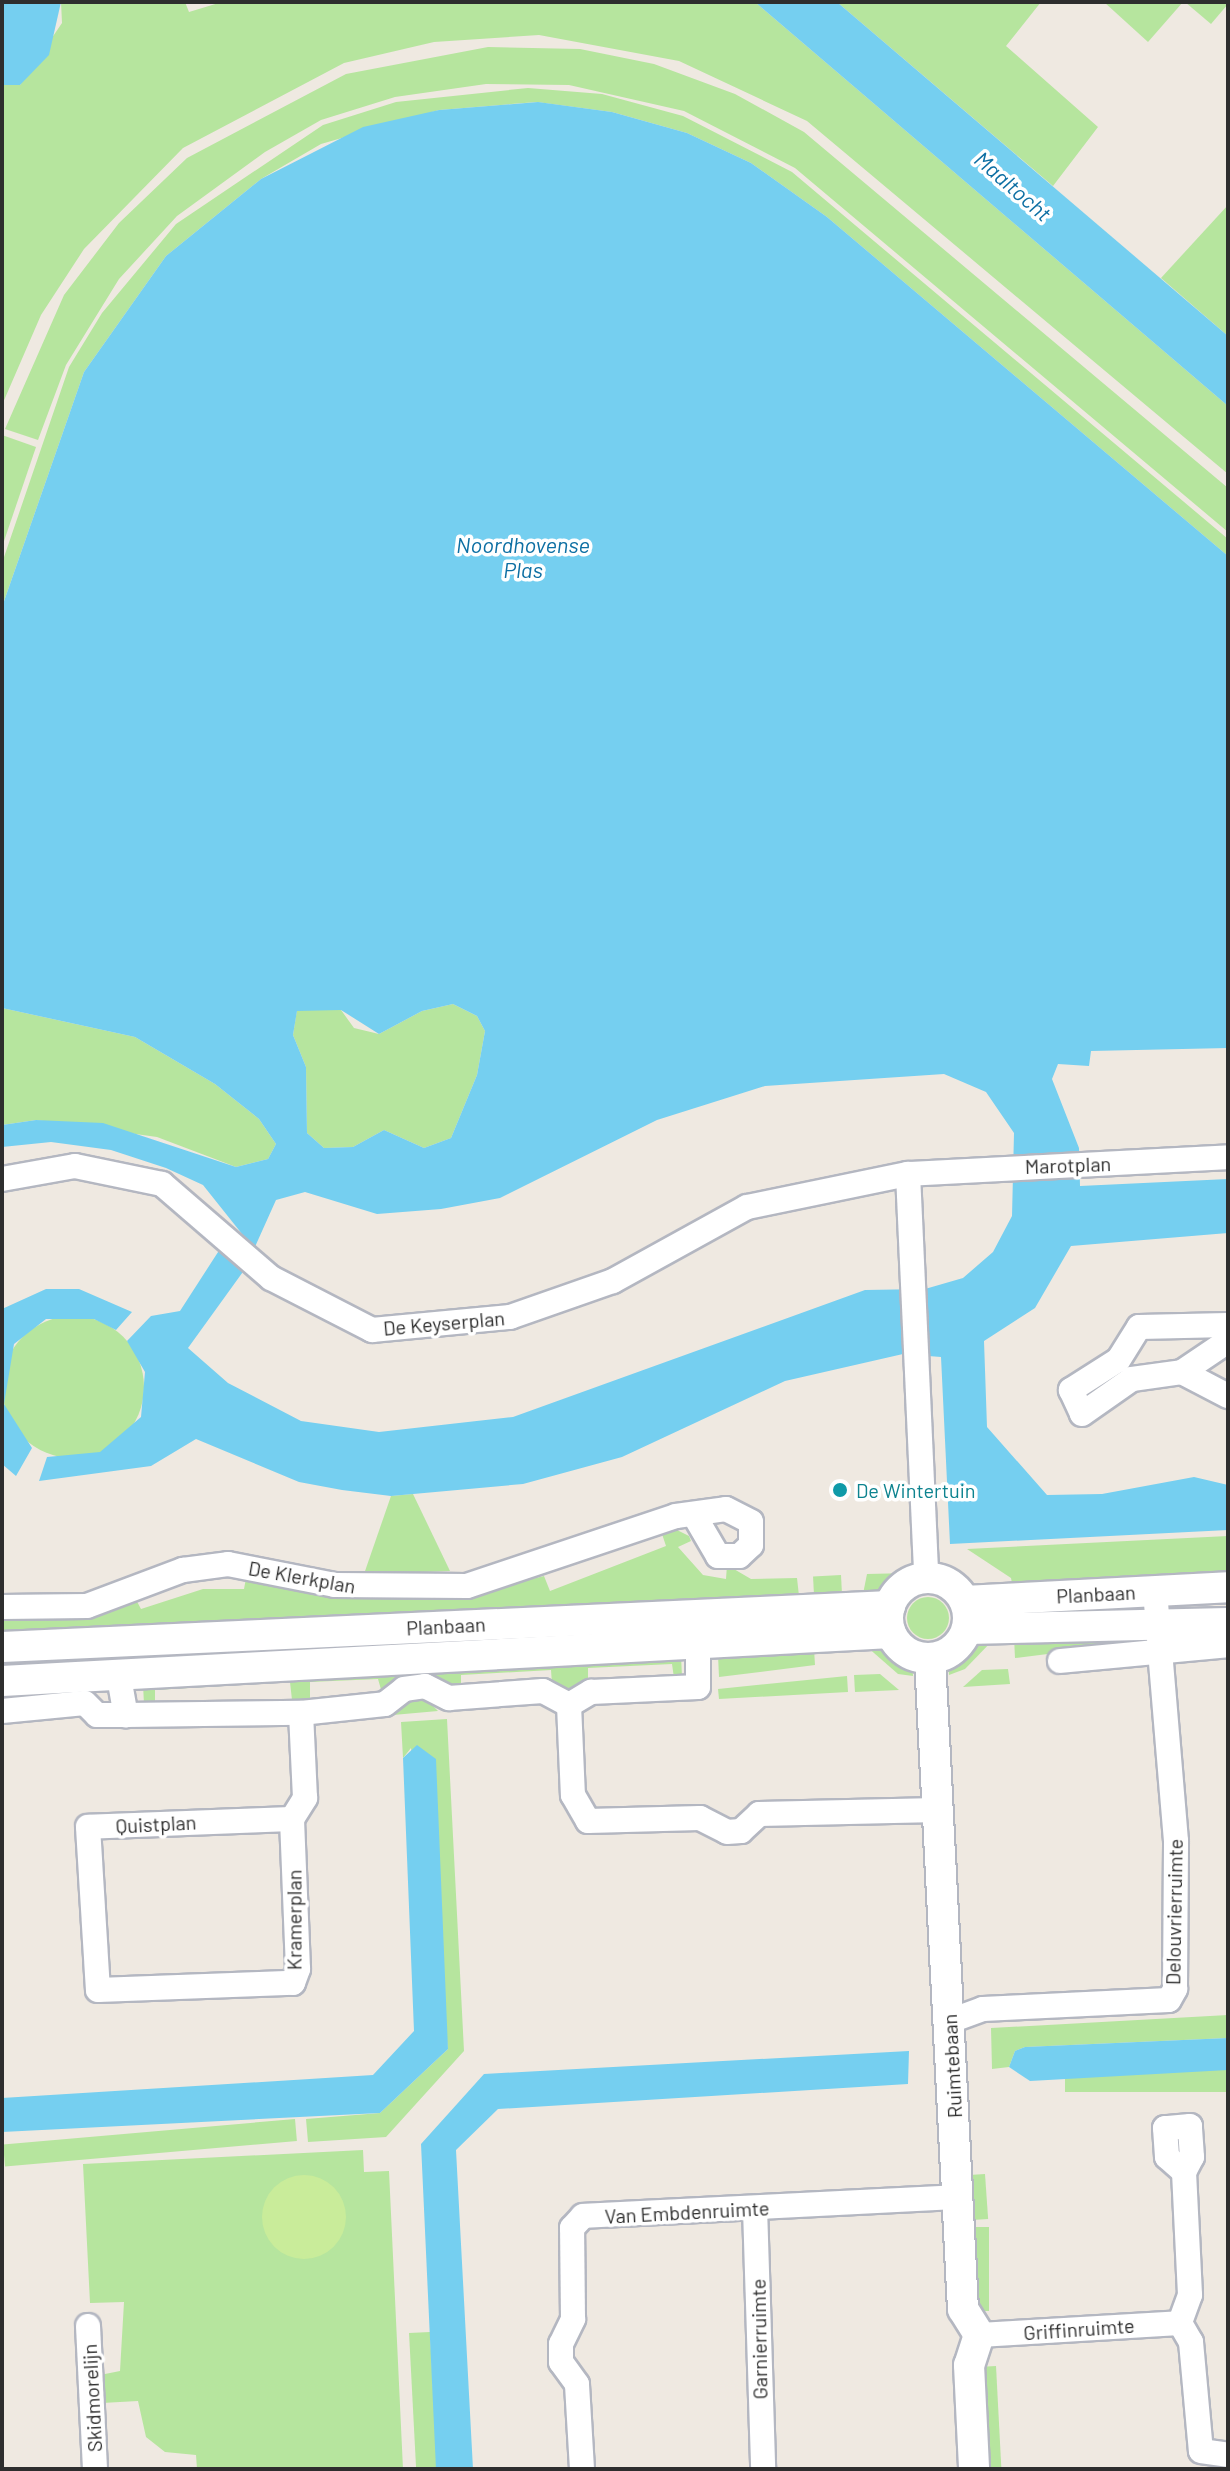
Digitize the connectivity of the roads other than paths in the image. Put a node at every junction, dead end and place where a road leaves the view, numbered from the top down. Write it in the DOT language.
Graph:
graph roads {
  1 [pos="1228,1157"];
  2 [pos="908,1174"];
  3 [pos="2,1179"];
  4 [pos="1228,1325"];
  5 [pos="1228,1341"];
  6 [pos="1182,1372"];
  7 [pos="1228,1396"];
  8 [pos="694,1515"];
  9 [pos="926,1578"];
  10 [pos="1228,1587"];
  11 [pos="1155,1591"];
  12 [pos="2,1607"];
  13 [pos="966,1615"];
  14 [pos="891,1620"];
  15 [pos="1228,1623"];
  16 [pos="1158,1639"];
  17 [pos="1228,1645"];
  18 [pos="2,1647"];
  19 [pos="698,1648"];
  20 [pos="930,1658"];
  21 [pos="1060,1661"];
  22 [pos="119,1677"];
  23 [pos="2,1681"];
  24 [pos="569,1705"];
  25 [pos="2,1711"];
  26 [pos="301,1713"];
  27 [pos="126,1715"];
  28 [pos="938,1810"];
  29 [pos="292,1819"];
  30 [pos="98,1990"];
  31 [pos="950,2021"];
  32 [pos="1184,2172"];
  33 [pos="959,2197"];
  34 [pos="755,2208"];
  35 [pos="1180,2323"];
  36 [pos="88,2326"];
  37 [pos="979,2335"];
  38 [pos="1228,2455"];
  39 [pos="1194,2460"];
  40 [pos="95,2469"];
  41 [pos="582,2469"];
  42 [pos="763,2469"];
  43 [pos="974,2469"];
  1 -- 2 [label="street, Marotplan"];
  2 -- 3 [label="street, De Keyserplan"];
  2 -- 9 [label="street"];
  4 -- 6 [label="street"];
  5 -- 6 [label="street"];
  6 -- 7 [label="street"];
  8 -- 12 [label="street, De Klerkplan"];
  9 -- 13 [label="street"];
  9 -- 14 [label="street"];
  10 -- 11 [label="street, Planbaan"];
  11 -- 13 [label="street, Planbaan"];
  11 -- 16 [label="street, Delouvrierruimte"];
  13 -- 16 [label="street, Planbaan"];
  13 -- 20 [label="street"];
  14 -- 18 [label="street, Planbaan"];
  14 -- 19 [label="street, Planbaan"];
  14 -- 20 [label="street"];
  15 -- 16 [label="street, Planbaan"];
  16 -- 17 [label="street"];
  16 -- 21 [label="street"];
  16 -- 31 [label="street, Delouvrierruimte"];
  19 -- 22 [label="street, Planbaan"];
  19 -- 24 [label="street"];
  20 -- 28 [label="street, Ruimtebaan"];
  22 -- 23 [label="street, Planbaan"];
  22 -- 27 [label="street"];
  24 -- 26 [label="street"];
  24 -- 28 [label="street"];
  25 -- 27 [label="street"];
  26 -- 27 [label="street"];
  26 -- 29 [label="street, Kramerplan"];
  28 -- 31 [label="street, Ruimtebaan"];
  29 -- 30 [label="street, Kramerplan"];
  29 -- 30 [label="street, Quistplan"];
  31 -- 33 [label="street, Ruimtebaan"];
  32 -- 35 [label="street"];
  33 -- 34 [label="street, Van Embdenruimte"];
  33 -- 37 [label="street, Ruimtebaan"];
  34 -- 41 [label="street, Van Embdenruimte"];
  34 -- 42 [label="street, Garnierruimte"];
  35 -- 37 [label="street, Griffinruimte"];
  35 -- 39 [label="street"];
  36 -- 40 [label="street, Skidmorelijn"];
  37 -- 43 [label="street"];
  38 -- 39 [label="street"];
}
